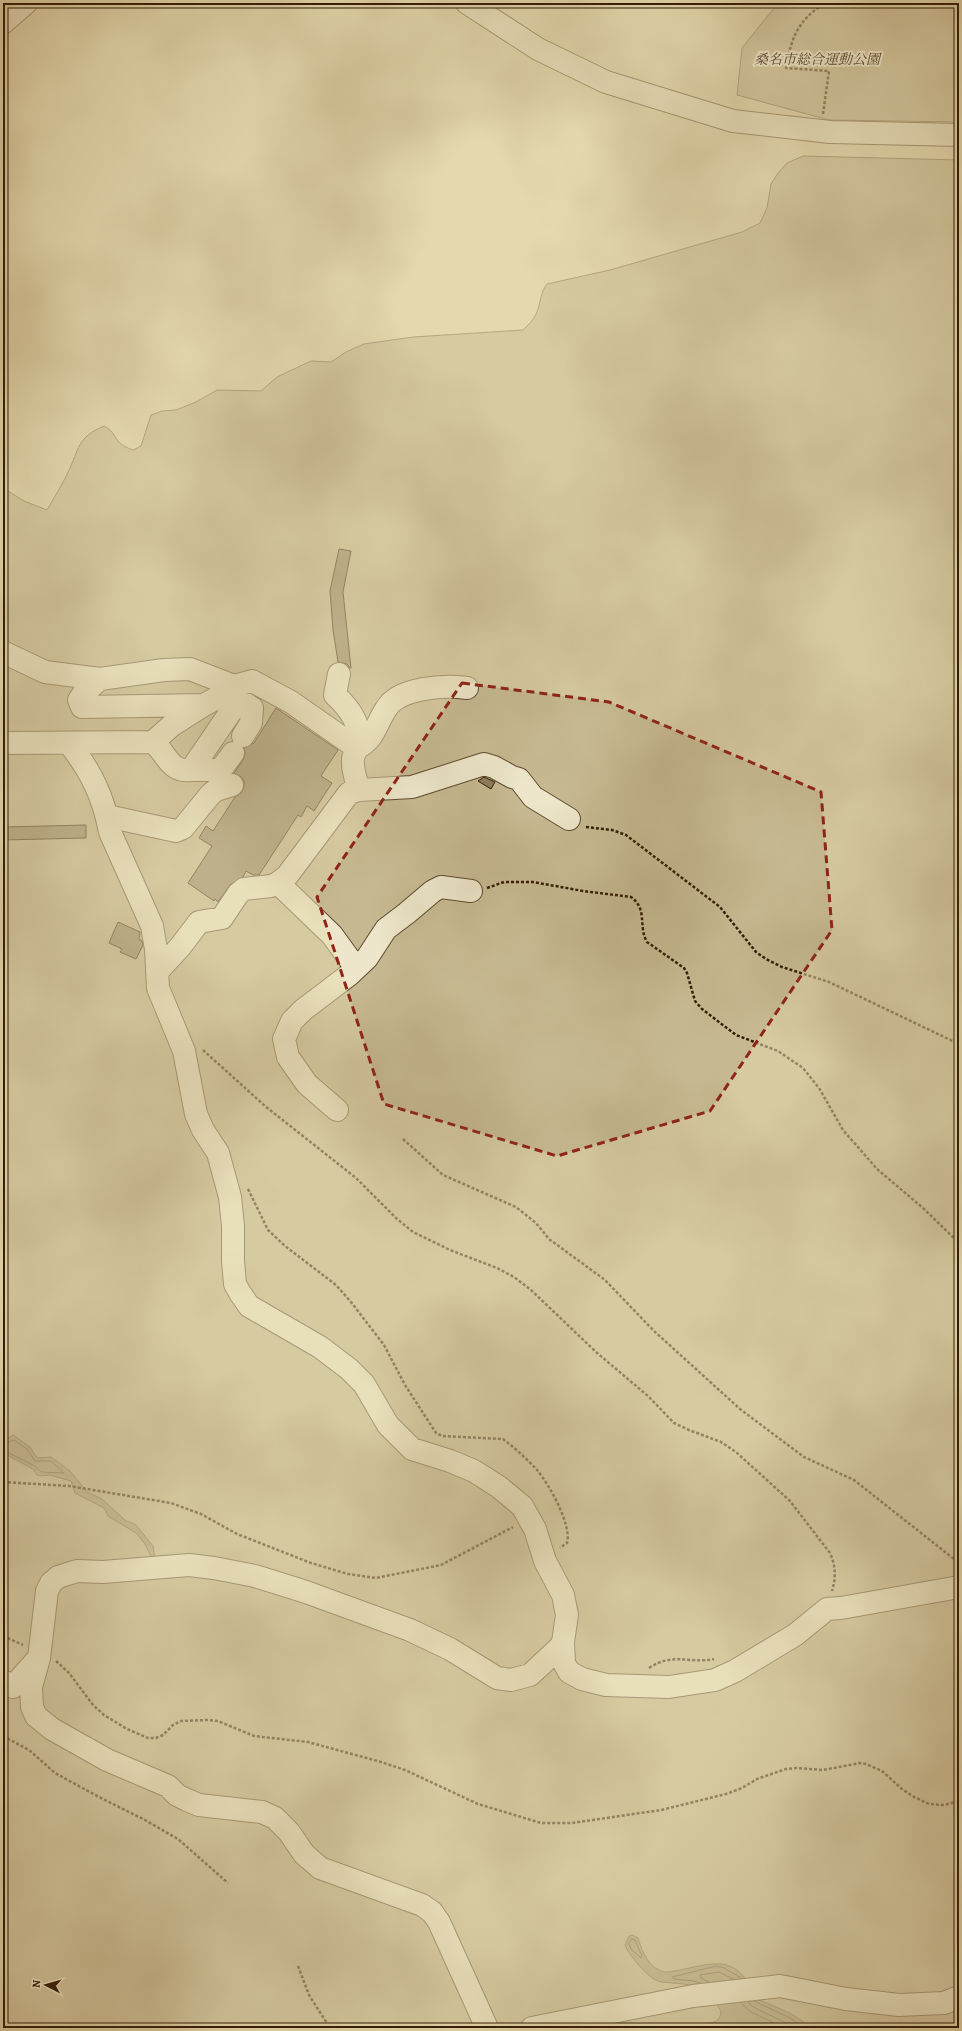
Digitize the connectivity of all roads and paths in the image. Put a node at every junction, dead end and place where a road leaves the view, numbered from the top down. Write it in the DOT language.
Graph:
graph roads {
  1 [pos="26,3"];
  2 [pos="467,3"];
  3 [pos="825,3"];
  4 [pos="3,23"];
  5 [pos="823,115"];
  6 [pos="959,135"];
  7 [pos="9,655"];
  8 [pos="339,674"];
  9 [pos="100,680"];
  10 [pos="467,688"];
  11 [pos="234,692"];
  12 [pos="204,705"];
  13 [pos="153,742"];
  14 [pos="3,743"];
  15 [pos="69,743"];
  16 [pos="357,748"];
  17 [pos="191,770"];
  18 [pos="232,785"];
  19 [pos="359,790"];
  20 [pos="107,816"];
  21 [pos="569,819"];
  22 [pos="278,883"];
  23 [pos="471,891"];
  24 [pos="356,968"];
  25 [pos="157,972"];
  26 [pos="959,1044"];
  27 [pos="201,1048"];
  28 [pos="337,1110"];
  29 [pos="403,1139"];
  30 [pos="246,1184"];
  31 [pos="959,1243"];
  32 [pos="3,1482"];
  33 [pos="517,1526"];
  34 [pos="546,1561"];
  35 [pos="959,1563"];
  36 [pos="959,1587"];
  37 [pos="827,1608"];
  38 [pos="3,1636"];
  39 [pos="563,1642"];
  40 [pos="39,1655"];
  41 [pos="720,1658"];
  42 [pos="3,1681"];
  43 [pos="626,1685"];
  44 [pos="3,1736"];
  45 [pos="959,1801"];
  46 [pos="228,1884"];
  47 [pos="298,1966"];
  48 [pos="959,1997"];
  49 [pos="330,2028"];
  50 [pos="487,2028"];
  51 [pos="532,2028"];
  1 -- 4 [label="street"];
  2 -- 6 [label="street"];
  3 -- 5 [label="path"];
  7 -- 9 [label="street"];
  8 -- 16 [label="street"];
  9 -- 11 [label="street"];
  9 -- 12 [label="street"];
  10 -- 16 [label="street"];
  11 -- 12 [label="street"];
  11 -- 16 [label="street"];
  11 -- 17 [label="street"];
  11 -- 17 [label="street"];
  12 -- 13 [label="street"];
  13 -- 15 [label="street"];
  13 -- 17 [label="street"];
  14 -- 15 [label="street"];
  15 -- 20 [label="street"];
  16 -- 19 [label="street"];
  18 -- 20 [label="street"];
  19 -- 21 [label="street"];
  19 -- 22 [label="street"];
  20 -- 25 [label="street"];
  21 -- 26 [label="path"];
  22 -- 24 [label="street"];
  22 -- 25 [label="street"];
  23 -- 24 [label="street"];
  23 -- 31 [label="path"];
  24 -- 28 [label="street"];
  25 -- 34 [label="street"];
  27 -- 37 [label="path"];
  29 -- 35 [label="path"];
  30 -- 34 [label="path"];
  32 -- 33 [label="path"];
  34 -- 39 [label="street"];
  36 -- 37 [label="street"];
  37 -- 43 [label="street"];
  38 -- 40 [label="path"];
  39 -- 40 [label="street"];
  39 -- 43 [label="street"];
  40 -- 42 [label="street"];
  40 -- 45 [label="path"];
  40 -- 50 [label="street"];
  41 -- 43 [label="path"];
  44 -- 46 [label="path"];
  47 -- 49 [label="path"];
  48 -- 51 [label="street"];
}
